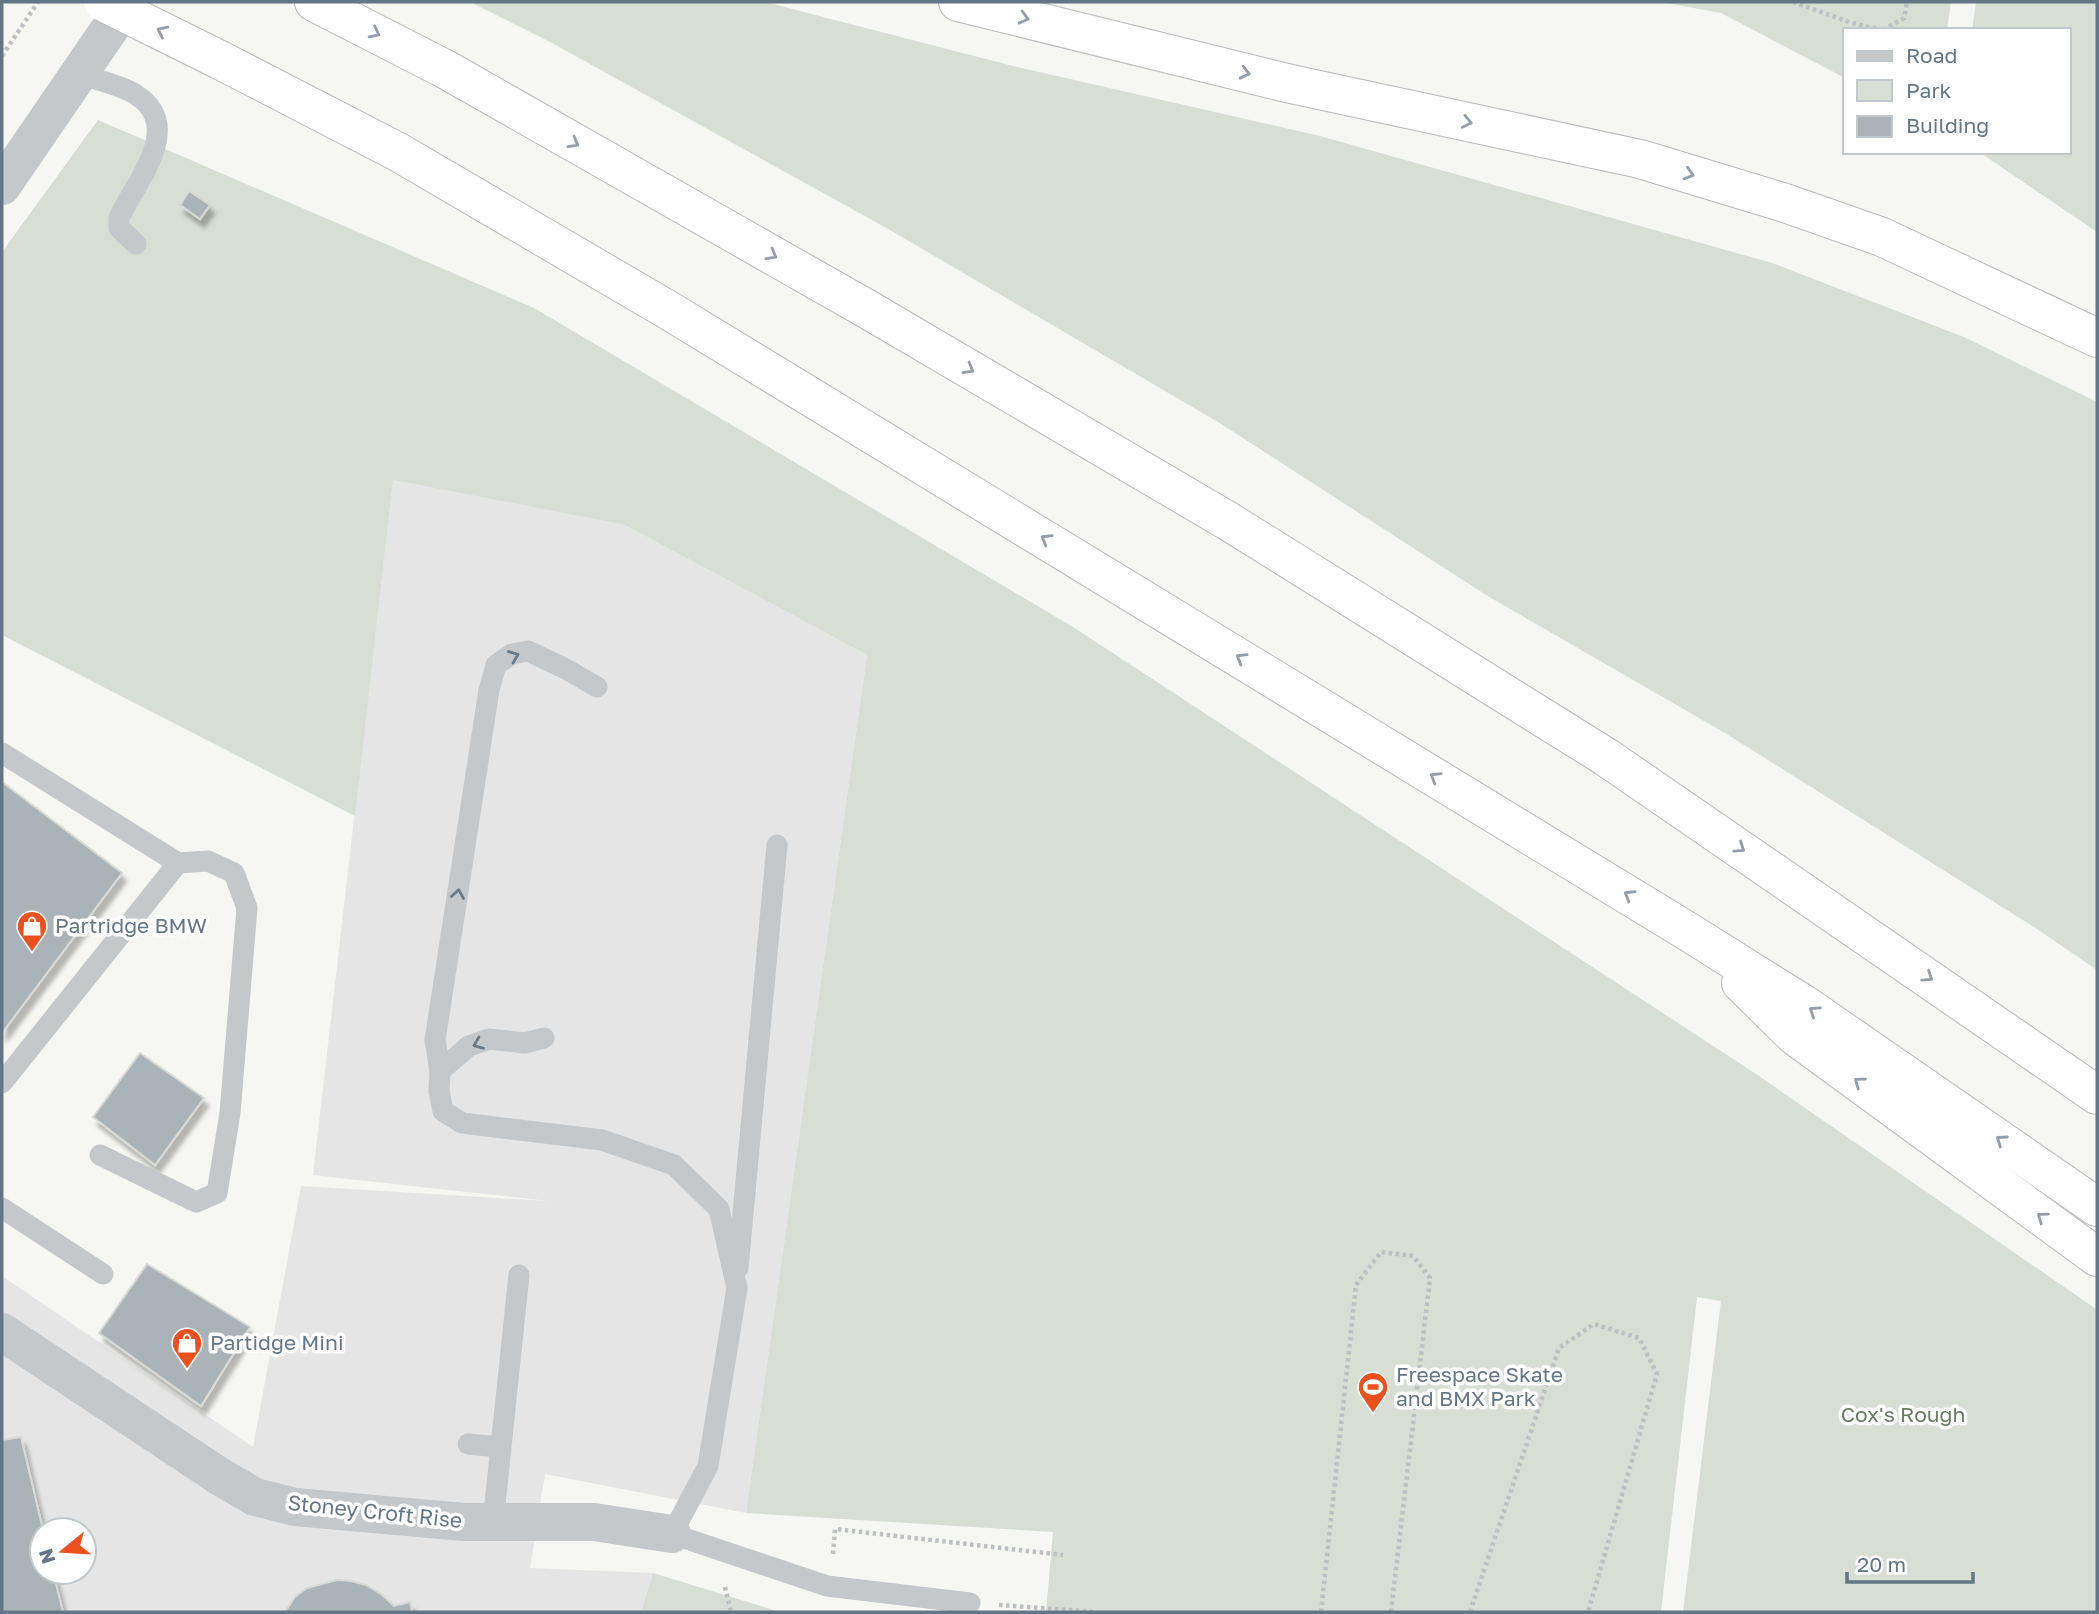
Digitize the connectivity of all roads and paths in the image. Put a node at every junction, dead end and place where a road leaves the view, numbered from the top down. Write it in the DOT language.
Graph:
graph roads {
  1 [pos="38,2"];
  2 [pos="103,2"];
  3 [pos="128,2"];
  4 [pos="314,2"];
  5 [pos="958,2"];
  6 [pos="1793,2"];
  7 [pos="1907,2"];
  8 [pos="1873,28"];
  9 [pos="1886,28"];
  10 [pos="2,56"];
  11 [pos="79,75"];
  12 [pos="2,186"];
  13 [pos="136,244"];
  14 [pos="2097,338"];
  15 [pos="597,687"];
  16 [pos="2,753"];
  17 [pos="777,845"];
  18 [pos="178,863"];
  19 [pos="1687,931"];
  20 [pos="544,1038"];
  21 [pos="440,1072"];
  22 [pos="2,1083"];
  23 [pos="2097,1095"];
  24 [pos="100,1155"];
  25 [pos="2097,1207"];
  26 [pos="2,1208"];
  27 [pos="2097,1257"];
  28 [pos="103,1274"];
  29 [pos="519,1275"];
  30 [pos="737,1288"];
  31 [pos="2,1332"];
  32 [pos="468,1444"];
  33 [pos="500,1447"];
  34 [pos="493,1523"];
  35 [pos="672,1534"];
  36 [pos="1063,1555"];
  37 [pos="723,1579"];
  38 [pos="827,1586"];
  39 [pos="970,1603"];
  40 [pos="1072,1611"];
  41 [pos="731,1612"];
  42 [pos="1095,1612"];
  43 [pos="1321,1612"];
  44 [pos="1391,1612"];
  45 [pos="1470,1612"];
  46 [pos="1588,1612"];
  1 -- 10 [label="path"];
  19 -- 2 [label="highway, one-way, bridge"];
  3 -- 11 [label="street"];
  4 -- 23 [label="highway, one-way"];
  5 -- 14 [label="highway, one-way"];
  6 -- 8 [label="path"];
  7 -- 9 [label="path"];
  11 -- 12 [label="street"];
  11 -- 13 [label="lane"];
  21 -- 15 [label="lane, one-way"];
  16 -- 18 [label="lane"];
  17 -- 30 [label="lane"];
  18 -- 22 [label="lane"];
  18 -- 24 [label="lane"];
  25 -- 19 [label="highway, one-way"];
  27 -- 19 [label="highway, one-way"];
  20 -- 21 [label="lane, one-way"];
  21 -- 30 [label="lane"];
  26 -- 28 [label="lane"];
  29 -- 33 [label="lane"];
  30 -- 35 [label="lane"];
  31 -- 34 [label="street, Stoney Croft Rise"];
  32 -- 33 [label="lane"];
  33 -- 34 [label="lane"];
  34 -- 35 [label="street, Stoney Croft Rise"];
  35 -- 38 [label="lane"];
  36 -- 38 [label="path"];
  37 -- 41 [label="path"];
  38 -- 39 [label="lane"];
  39 -- 40 [label="path"];
  40 -- 42 [label="path"];
  43 -- 44 [label="path"];
  45 -- 46 [label="path"];
}
